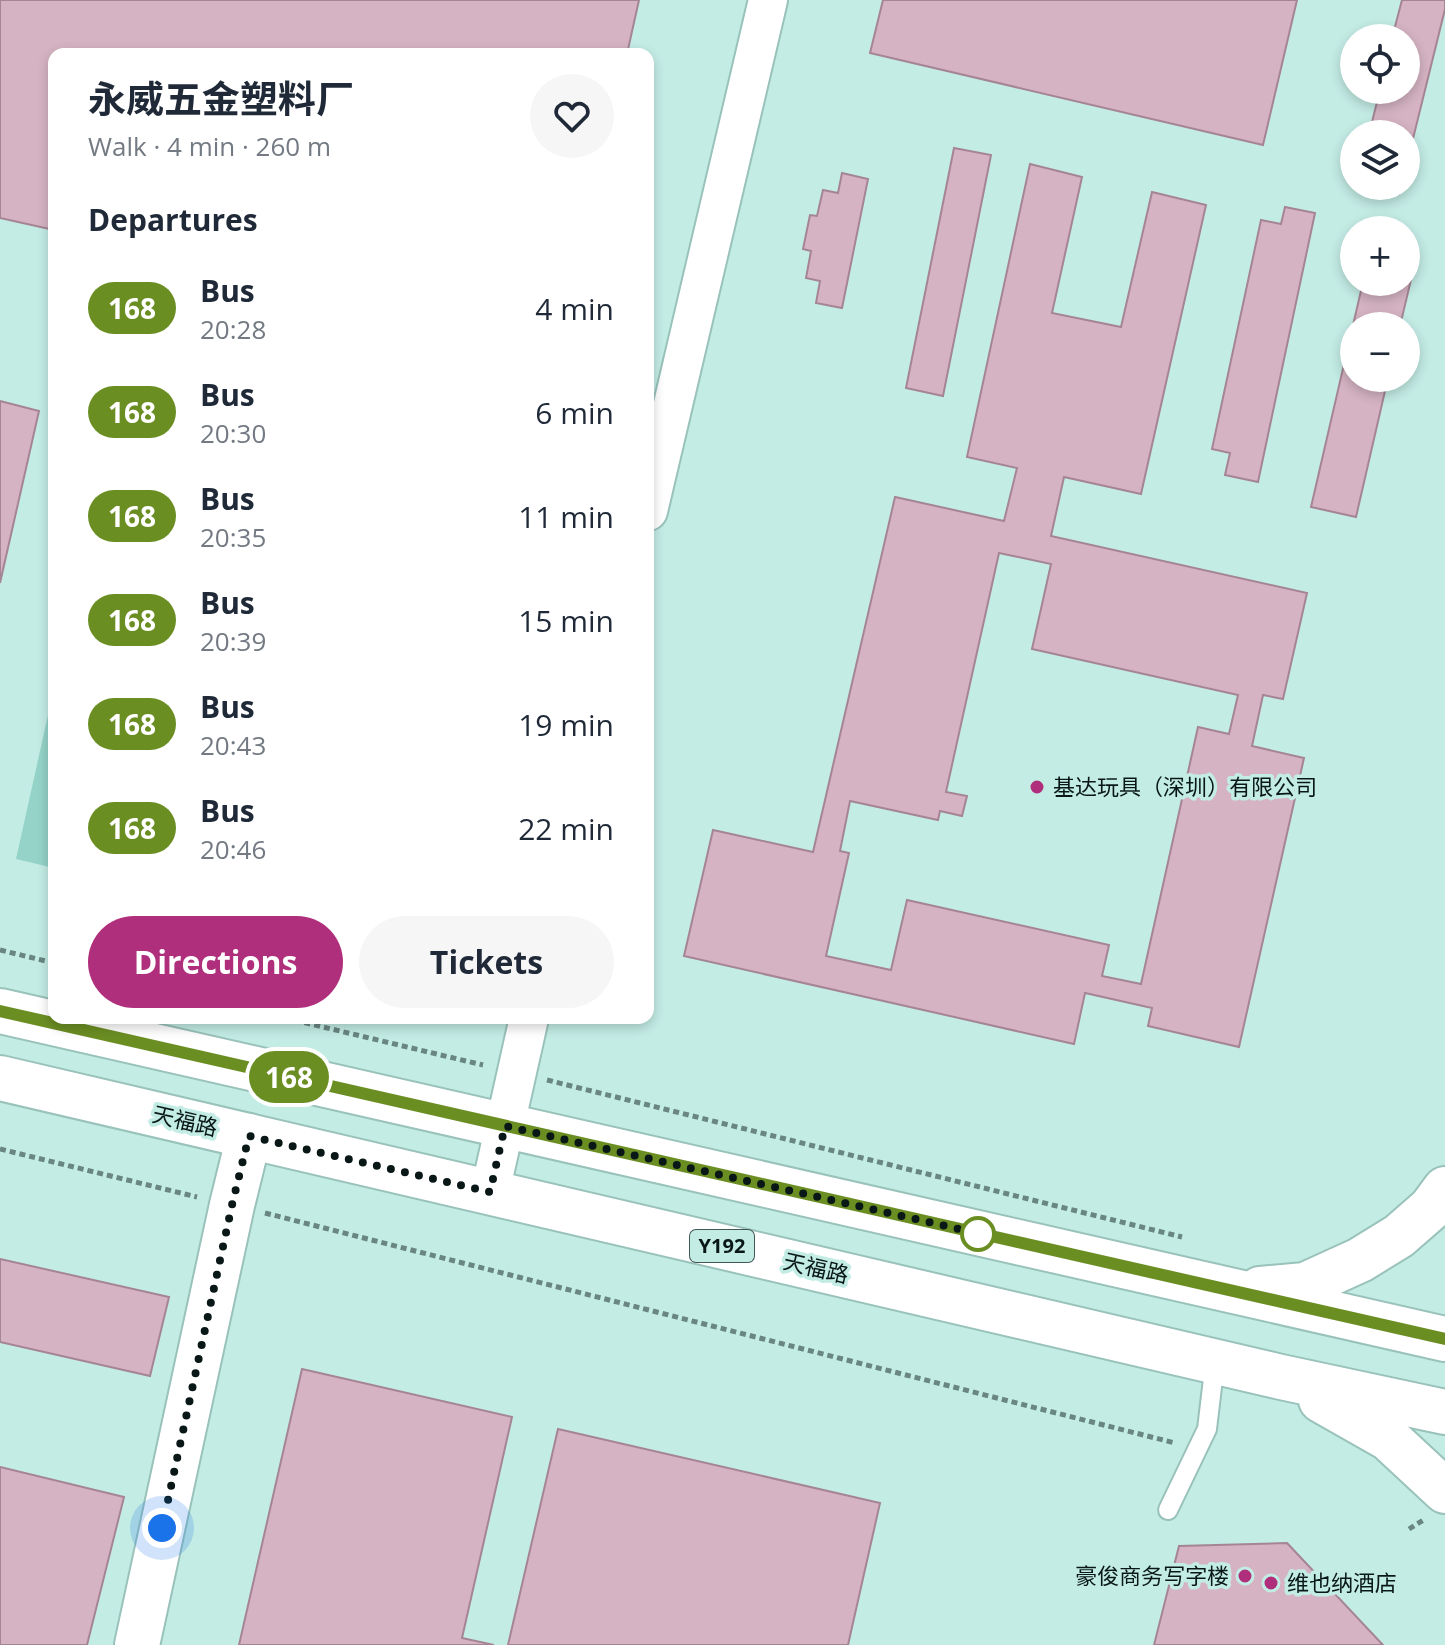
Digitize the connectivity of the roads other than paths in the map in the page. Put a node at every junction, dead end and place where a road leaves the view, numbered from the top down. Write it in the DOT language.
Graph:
graph roads {
  1 [pos="768,0"];
  2 [pos="654,485"];
  3 [pos="0,1011"];
  4 [pos="48,1022"];
  5 [pos="57,1024"];
  6 [pos="528,1024"];
  7 [pos="0,1078"];
  8 [pos="505,1126"];
  9 [pos="249,1136"];
  10 [pos="1445,1189"];
  11 [pos="490,1192"];
  12 [pos="1233,1291"];
  13 [pos="1445,1339"];
  14 [pos="1215,1362"];
  15 [pos="1281,1377"];
  16 [pos="1445,1412"];
  17 [pos="1445,1491"];
  18 [pos="1168,1510"];
  19 [pos="137,1645"];
  1 -- 2 [label="street"];
  3 -- 4 [label="main road"];
  5 -- 8 [label="main road"];
  6 -- 8 [label="street"];
  7 -- 9 [label="main road, 天福路 / Y192"];
  8 -- 11 [label="street"];
  8 -- 12 [label="main road"];
  9 -- 11 [label="main road, 天福路 / Y192"];
  9 -- 19 [label="main road"];
  10 -- 12 [label="main road"];
  11 -- 14 [label="main road, 天福路 / Y192"];
  12 -- 13 [label="main road"];
  14 -- 15 [label="main road, 天福路 / Y192"];
  14 -- 18 [label="lane"];
  15 -- 16 [label="main road, 天福路 / Y192"];
  15 -- 17 [label="main road"];
}
